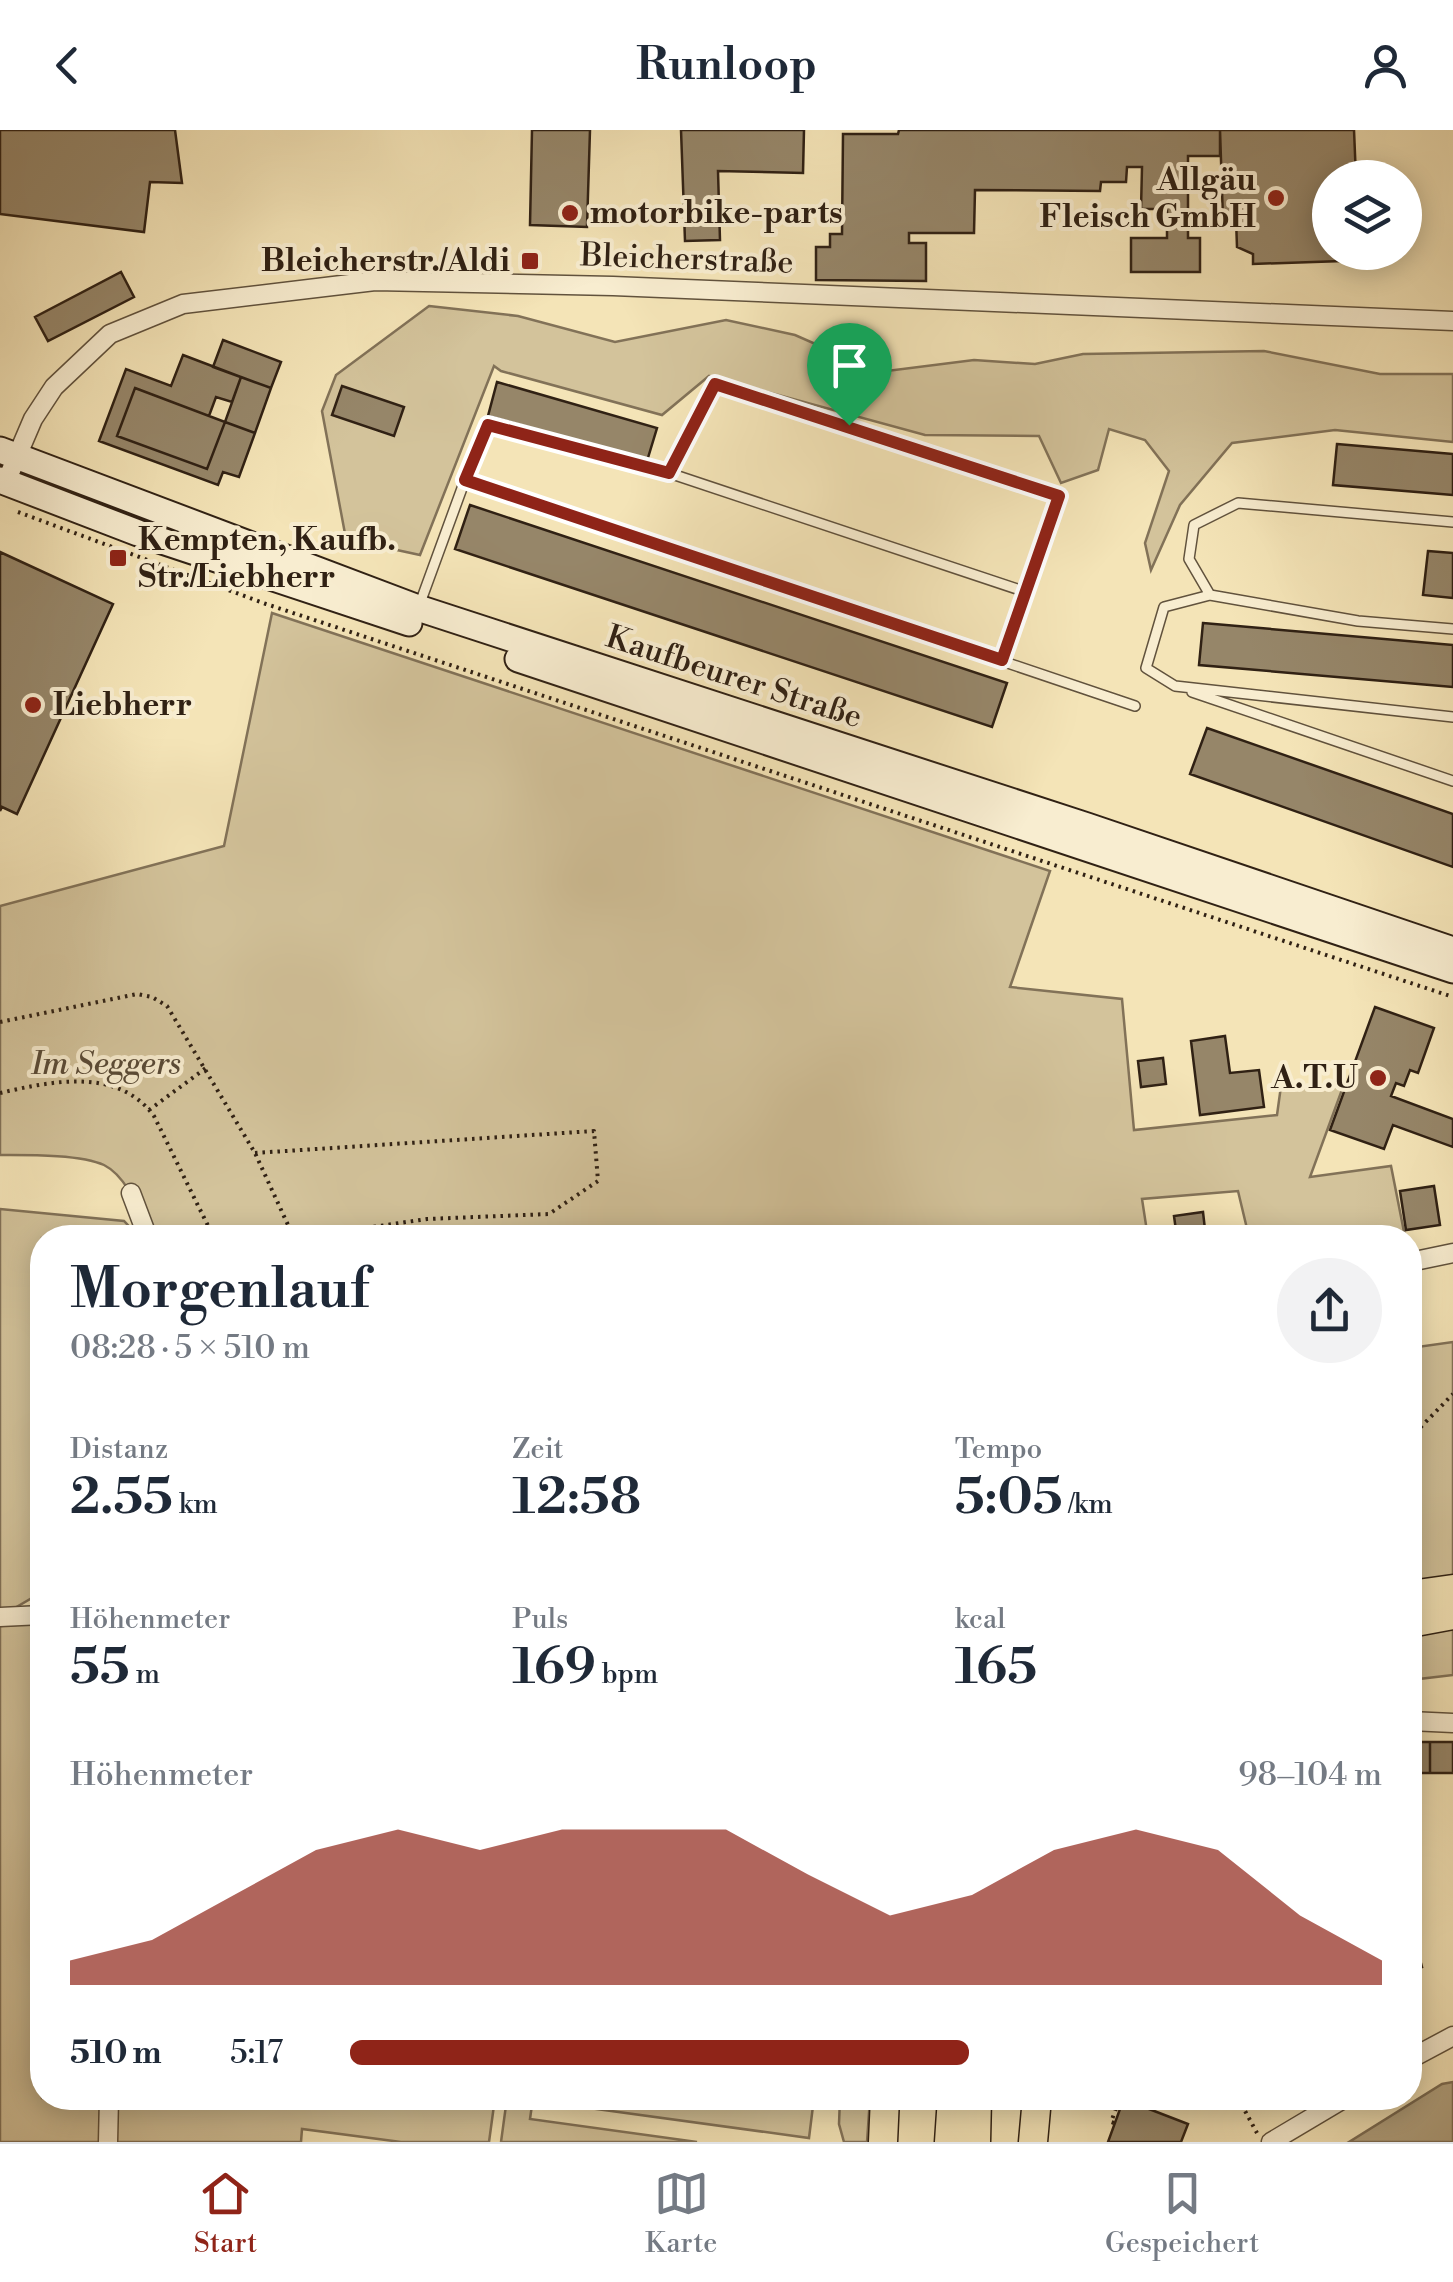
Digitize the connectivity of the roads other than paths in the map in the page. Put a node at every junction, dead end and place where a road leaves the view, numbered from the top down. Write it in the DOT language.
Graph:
graph roads {
  1 [pos="1453,321"];
  2 [pos="8,454"];
  3 [pos="669,473"];
  4 [pos="465,480"];
  5 [pos="3,481"];
  6 [pos="1453,522"];
  7 [pos="1026,592"];
  8 [pos="1210,595"];
  9 [pos="418,608"];
  10 [pos="1453,629"];
  11 [pos="1002,660"];
  12 [pos="1175,686"];
  13 [pos="1136,706"];
  14 [pos="1453,717"];
  15 [pos="1453,781"];
  16 [pos="1453,950"];
  17 [pos="1453,970"];
  18 [pos="131,1193"];
  19 [pos="143,1225"];
  20 [pos="1453,1253"];
  21 [pos="1422,1259"];
  22 [pos="1453,1590"];
  23 [pos="1422,1594"];
  24 [pos="30,1615"];
  25 [pos="1453,1615"];
  26 [pos="0,1616"];
  27 [pos="1422,1621"];
  28 [pos="1422,1722"];
  29 [pos="1453,1723"];
  30 [pos="1453,2036"];
  31 [pos="1422,2052"];
  32 [pos="109,2110"];
  33 [pos="884,2110"];
  34 [pos="951,2110"];
  35 [pos="977,2110"];
  36 [pos="1036,2110"];
  37 [pos="1325,2110"];
  38 [pos="108,2142"];
  39 [pos="883,2142"];
  40 [pos="949,2142"];
  41 [pos="976,2142"];
  42 [pos="1033,2142"];
  43 [pos="1271,2142"];
  1 -- 2 [label="street, Bleicherstraße"];
  2 -- 5 [label="street, Bleicherstraße"];
  2 -- 9 [label="main road, Kaufbeurer Straße"];
  3 -- 4 [label="lane"];
  3 -- 7 [label="lane"];
  3 -- 7 [label="lane"];
  4 -- 9 [label="lane"];
  4 -- 11 [label="lane"];
  5 -- 17 [label="main road, Kaufbeurer Straße"];
  6 -- 8 [label="lane"];
  7 -- 11 [label="lane"];
  8 -- 10 [label="lane"];
  8 -- 12 [label="lane"];
  9 -- 16 [label="main road, Kaufbeurer Straße"];
  11 -- 13 [label="lane"];
  12 -- 14 [label="lane"];
  12 -- 15 [label="lane"];
  18 -- 19 [label="street"];
  20 -- 21 [label="street"];
  22 -- 23 [label="main road"];
  24 -- 26 [label="street"];
  25 -- 27 [label="main road"];
  28 -- 29 [label="street"];
  30 -- 31 [label="street"];
  32 -- 38 [label="street"];
  33 -- 39 [label="main road"];
  34 -- 40 [label="main road"];
  35 -- 41 [label="main road"];
  36 -- 42 [label="main road"];
  37 -- 43 [label="street"];
}
